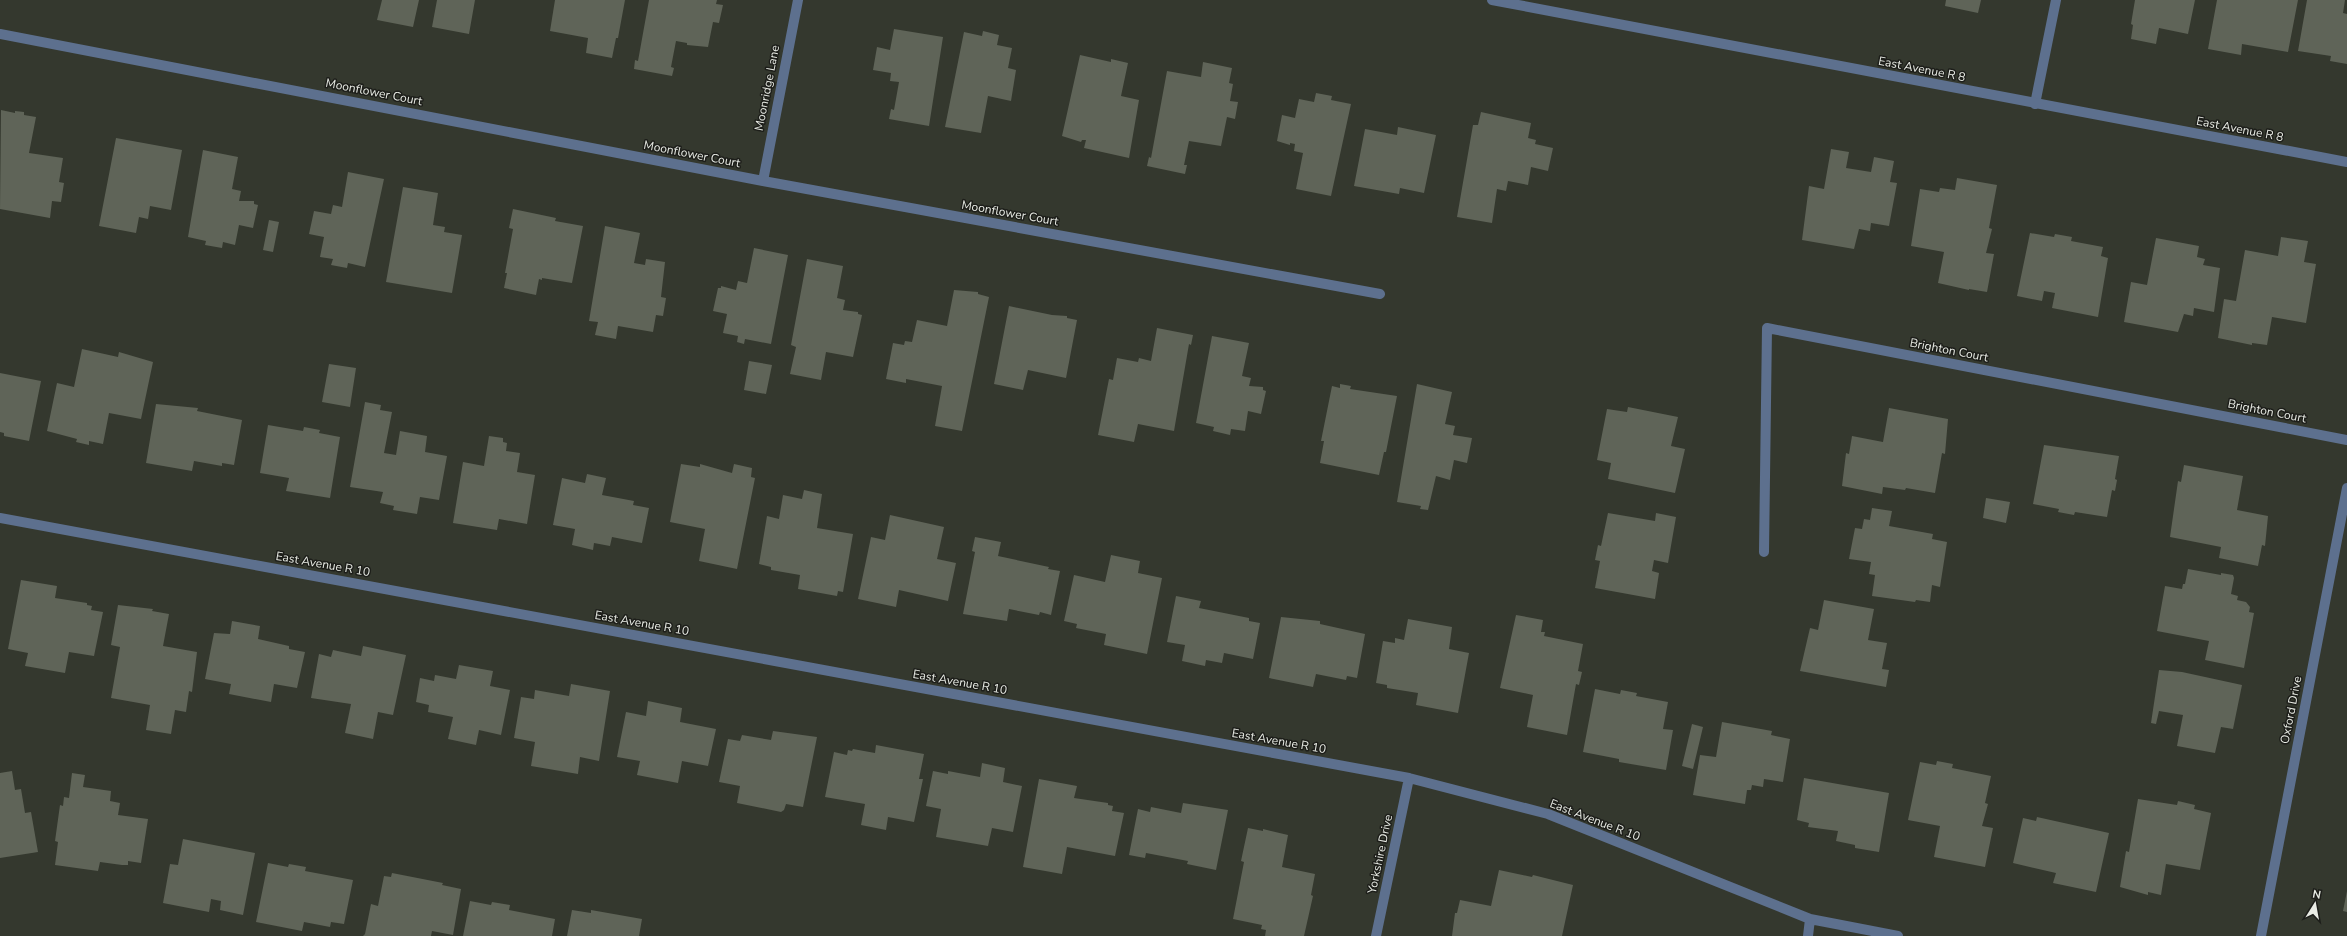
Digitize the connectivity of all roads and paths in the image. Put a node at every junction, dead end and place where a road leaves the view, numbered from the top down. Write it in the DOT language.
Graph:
graph roads {
  1 [pos="798,0"];
  2 [pos="1492,0"];
  3 [pos="2056,0"];
  4 [pos="0,34"];
  5 [pos="2035,104"];
  6 [pos="2347,162"];
  7 [pos="763,181"];
  8 [pos="1380,294"];
  9 [pos="2347,440"];
  10 [pos="2347,488"];
  11 [pos="0,518"];
  12 [pos="1764,552"];
  13 [pos="1409,778"];
  14 [pos="1810,919"];
  15 [pos="1376,936"];
  16 [pos="1808,936"];
  17 [pos="1898,936"];
  18 [pos="2261,936"];
  1 -- 7 [label="street, Moonridge Lane"];
  2 -- 5 [label="street, East Avenue R 8"];
  3 -- 5 [label="street"];
  4 -- 7 [label="street, Moonflower Court"];
  5 -- 6 [label="street, East Avenue R 8"];
  7 -- 8 [label="street, Moonflower Court"];
  9 -- 12 [label="street, Brighton Court"];
  10 -- 18 [label="street, Oxford Drive"];
  11 -- 13 [label="street, East Avenue R 10"];
  13 -- 14 [label="street, East Avenue R 10"];
  13 -- 15 [label="street, Yorkshire Drive"];
  14 -- 16 [label="street"];
  14 -- 17 [label="street, East Avenue R 10"];
}
